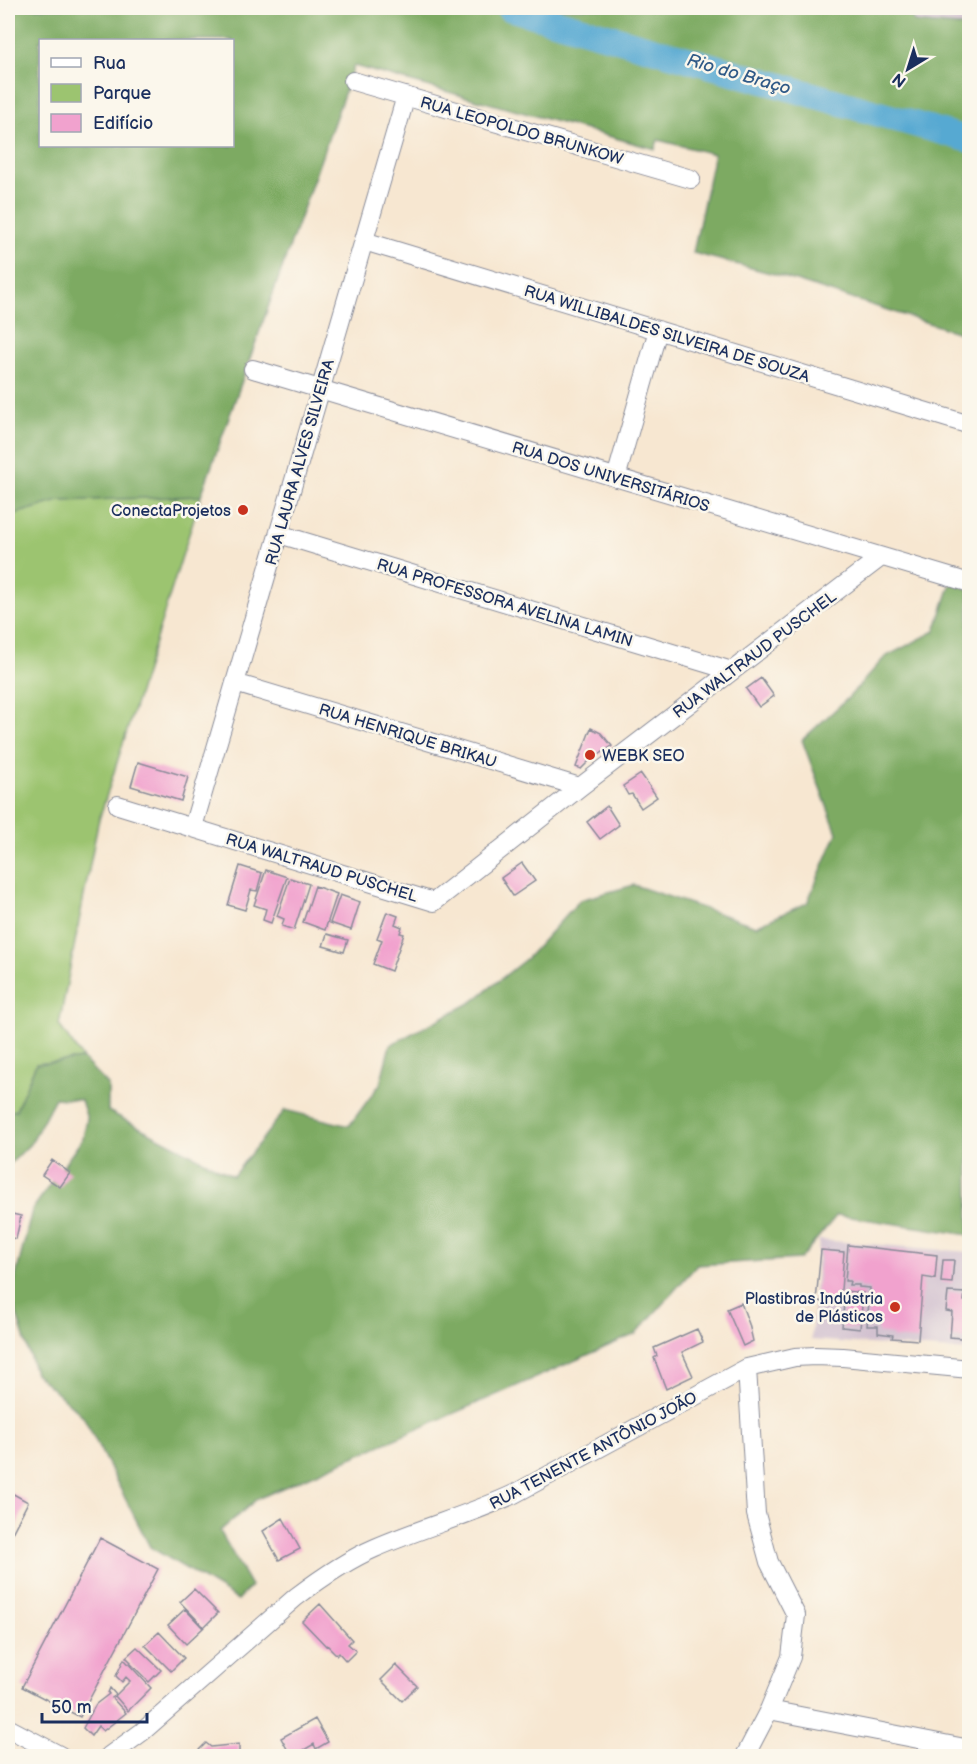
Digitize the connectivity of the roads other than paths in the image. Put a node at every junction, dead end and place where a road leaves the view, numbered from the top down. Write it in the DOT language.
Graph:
graph roads {
  1 [pos="353,81"];
  2 [pos="406,96"];
  3 [pos="691,179"];
  4 [pos="364,241"];
  5 [pos="658,330"];
  6 [pos="253,369"];
  7 [pos="321,389"];
  8 [pos="969,424"];
  9 [pos="616,478"];
  10 [pos="279,534"];
  11 [pos="881,557"];
  12 [pos="969,583"];
  13 [pos="732,671"];
  14 [pos="235,683"];
  15 [pos="580,787"];
  16 [pos="118,805"];
  17 [pos="193,827"];
  18 [pos="747,1368"];
  19 [pos="969,1369"];
  20 [pos="769,1710"];
  21 [pos="8,1728"];
  22 [pos="969,1749"];
  23 [pos="61,1756"];
  24 [pos="109,1756"];
  25 [pos="745,1756"];
  1 -- 2 [label="street, RUA LEOPOLDO BRUNKOW"];
  2 -- 3 [label="street, RUA LEOPOLDO BRUNKOW"];
  2 -- 4 [label="street, RUA LAURA ALVES SILVEIRA"];
  4 -- 5 [label="street, RUA WILLIBALDES SILVEIRA DE SOUZA"];
  4 -- 7 [label="street, RUA LAURA ALVES SILVEIRA"];
  5 -- 8 [label="street, RUA WILLIBALDES SILVEIRA DE SOUZA"];
  5 -- 9 [label="street"];
  6 -- 7 [label="street, RUA DOS UNIVERSITÁRIOS"];
  7 -- 9 [label="street, RUA DOS UNIVERSITÁRIOS"];
  7 -- 10 [label="street, RUA LAURA ALVES SILVEIRA"];
  9 -- 11 [label="street, RUA DOS UNIVERSITÁRIOS"];
  10 -- 13 [label="street, RUA PROFESSORA AVELINA LAMIN"];
  10 -- 14 [label="street, RUA LAURA ALVES SILVEIRA"];
  11 -- 12 [label="street, RUA DOS UNIVERSITÁRIOS"];
  11 -- 13 [label="street, RUA WALTRAUD PUSCHEL"];
  13 -- 15 [label="street, RUA WALTRAUD PUSCHEL"];
  14 -- 15 [label="street, RUA HENRIQUE BRIKAU"];
  14 -- 17 [label="street, RUA LAURA ALVES SILVEIRA"];
  15 -- 17 [label="street, RUA WALTRAUD PUSCHEL"];
  16 -- 17 [label="street, RUA WALTRAUD PUSCHEL"];
  18 -- 19 [label="street, RUA TENENTE ANTÔNIO JOÃO"];
  18 -- 20 [label="street"];
  18 -- 24 [label="street, RUA TENENTE ANTÔNIO JOÃO"];
  20 -- 22 [label="street"];
  20 -- 25 [label="street"];
  21 -- 23 [label="street"];
}
